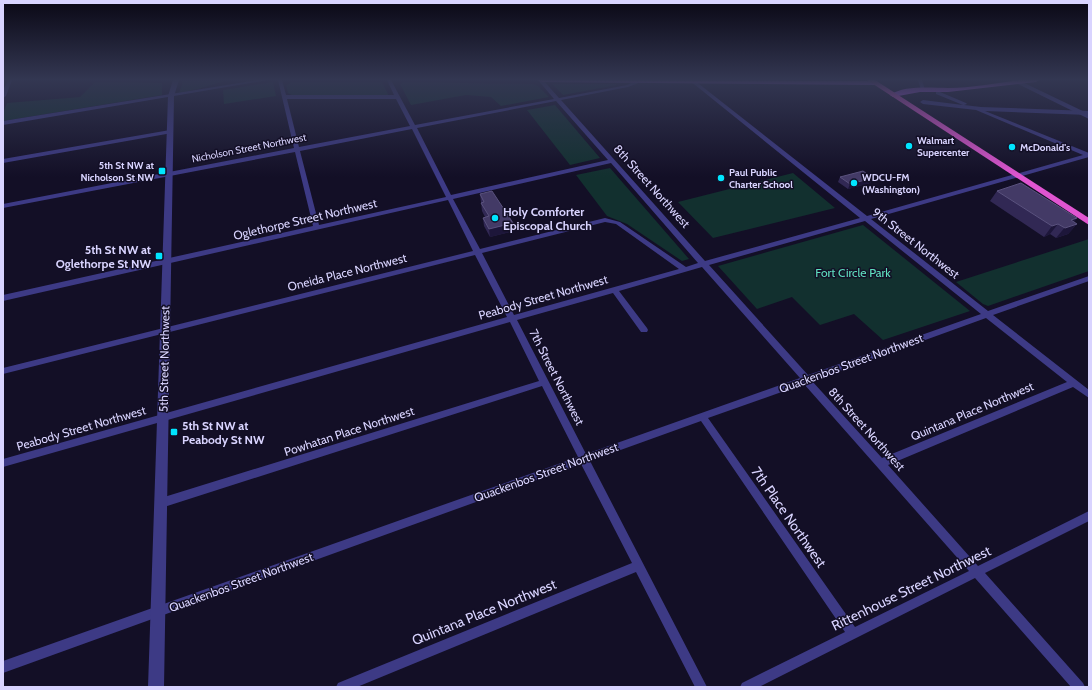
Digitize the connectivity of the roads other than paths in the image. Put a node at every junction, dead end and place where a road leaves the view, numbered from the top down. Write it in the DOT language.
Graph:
graph roads {
  1 [pos="70,112"];
  2 [pos="171,112"];
  3 [pos="288,112"];
  4 [pos="406,112"];
  5 [pos="490,112"];
  6 [pos="570,112"];
  7 [pos="732,112"];
  8 [pos="919,112"];
  9 [pos="983,112"];
  10 [pos="1063,112"];
  11 [pos="1080,113"];
  12 [pos="1089,113"];
  13 [pos="1089,117"];
  14 [pos="3,123"];
  15 [pos="414,127"];
  16 [pos="170,132"];
  17 [pos="297,149"];
  18 [pos="1089,155"];
  19 [pos="3,161"];
  20 [pos="613,161"];
  21 [pos="169,174"];
  22 [pos="1016,175"];
  23 [pos="450,197"];
  24 [pos="3,206"];
  25 [pos="866,218"];
  26 [pos="1089,222"];
  27 [pos="316,228"];
  28 [pos="478,252"];
  29 [pos="167,261"];
  30 [pos="704,264"];
  31 [pos="685,269"];
  32 [pos="1089,278"];
  33 [pos="614,289"];
  34 [pos="3,298"];
  35 [pos="987,314"];
  36 [pos="512,318"];
  37 [pos="165,330"];
  38 [pos="644,330"];
  39 [pos="3,370"];
  40 [pos="806,380"];
  41 [pos="545,382"];
  42 [pos="1074,384"];
  43 [pos="1089,395"];
  44 [pos="702,416"];
  45 [pos="163,418"];
  46 [pos="584,459"];
  47 [pos="3,463"];
  48 [pos="881,464"];
  49 [pos="160,503"];
  50 [pos="1089,516"];
  51 [pos="639,565"];
  52 [pos="977,572"];
  53 [pos="158,611"];
  54 [pos="853,633"];
  55 [pos="3,667"];
  56 [pos="156,687"];
  57 [pos="342,687"];
  58 [pos="701,687"];
  59 [pos="746,687"];
  60 [pos="1079,687"];
  1 -- 14 [label="street"];
  2 -- 16 [label="street, 5th Street Northwest"];
  3 -- 17 [label="street"];
  4 -- 15 [label="street, 7th Street Northwest"];
  5 -- 15 [label="street, Nicholson Street Northwest"];
  6 -- 20 [label="street, 8th Street Northwest"];
  7 -- 25 [label="street, 9th Street Northwest"];
  8 -- 22 [label="highway"];
  9 -- 18 [label="street"];
  10 -- 11 [label="street"];
  11 -- 12 [label="street"];
  11 -- 13 [label="street"];
  15 -- 17 [label="street, Nicholson Street Northwest"];
  15 -- 23 [label="street, 7th Street Northwest"];
  16 -- 19 [label="street"];
  16 -- 21 [label="street, 5th Street Northwest"];
  17 -- 21 [label="street, Nicholson Street Northwest"];
  17 -- 27 [label="street"];
  18 -- 22 [label="street, Peabody Street Northwest"];
  20 -- 23 [label="street, Oglethorpe Street Northwest"];
  20 -- 30 [label="street, 8th Street Northwest"];
  21 -- 24 [label="street, Nicholson Street Northwest"];
  21 -- 29 [label="street, 5th Street Northwest"];
  22 -- 25 [label="street, Peabody Street Northwest"];
  22 -- 26 [label="highway"];
  23 -- 27 [label="street, Oglethorpe Street Northwest"];
  23 -- 28 [label="street, 7th Street Northwest"];
  25 -- 30 [label="street, Peabody Street Northwest"];
  25 -- 35 [label="street, 9th Street Northwest"];
  27 -- 29 [label="street, Oglethorpe Street Northwest"];
  28 -- 31 [label="street, Oneida Place Northwest"];
  28 -- 36 [label="street, 7th Street Northwest"];
  28 -- 37 [label="street, Oneida Place Northwest"];
  29 -- 34 [label="street, Oglethorpe Street Northwest"];
  29 -- 37 [label="street, 5th Street Northwest"];
  30 -- 31 [label="street, Peabody Street Northwest"];
  30 -- 40 [label="street, 8th Street Northwest"];
  31 -- 33 [label="street, Peabody Street Northwest"];
  32 -- 35 [label="street, Quackenbos Street Northwest"];
  33 -- 36 [label="street, Peabody Street Northwest"];
  33 -- 38 [label="street"];
  35 -- 40 [label="street, Quackenbos Street Northwest"];
  35 -- 42 [label="street, 9th Street Northwest"];
  36 -- 41 [label="street, 7th Street Northwest"];
  36 -- 45 [label="street, Peabody Street Northwest"];
  37 -- 39 [label="street, Oneida Place Northwest"];
  37 -- 45 [label="street, 5th Street Northwest"];
  40 -- 44 [label="street, Quackenbos Street Northwest"];
  40 -- 48 [label="street, 8th Street Northwest"];
  41 -- 46 [label="street, 7th Street Northwest"];
  41 -- 49 [label="street, Powhatan Place Northwest"];
  42 -- 43 [label="street, 9th Street Northwest"];
  42 -- 48 [label="street, Quintana Place Northwest"];
  44 -- 46 [label="street, Quackenbos Street Northwest"];
  44 -- 54 [label="street, 7th Place Northwest"];
  45 -- 47 [label="street, Peabody Street Northwest"];
  45 -- 49 [label="street, 5th Street Northwest"];
  46 -- 51 [label="street, 7th Street Northwest"];
  46 -- 53 [label="street, Quackenbos Street Northwest"];
  48 -- 52 [label="street, 8th Street Northwest"];
  49 -- 53 [label="street, 5th Street Northwest"];
  50 -- 52 [label="street, Rittenhouse Street Northwest"];
  51 -- 57 [label="street, Quintana Place Northwest"];
  51 -- 58 [label="street, 7th Street Northwest"];
  52 -- 54 [label="street, Rittenhouse Street Northwest"];
  52 -- 60 [label="street, 8th Street Northwest"];
  53 -- 55 [label="street, Quackenbos Street Northwest"];
  53 -- 56 [label="street, 5th Street Northwest"];
  54 -- 59 [label="street, Rittenhouse Street Northwest"];
}
